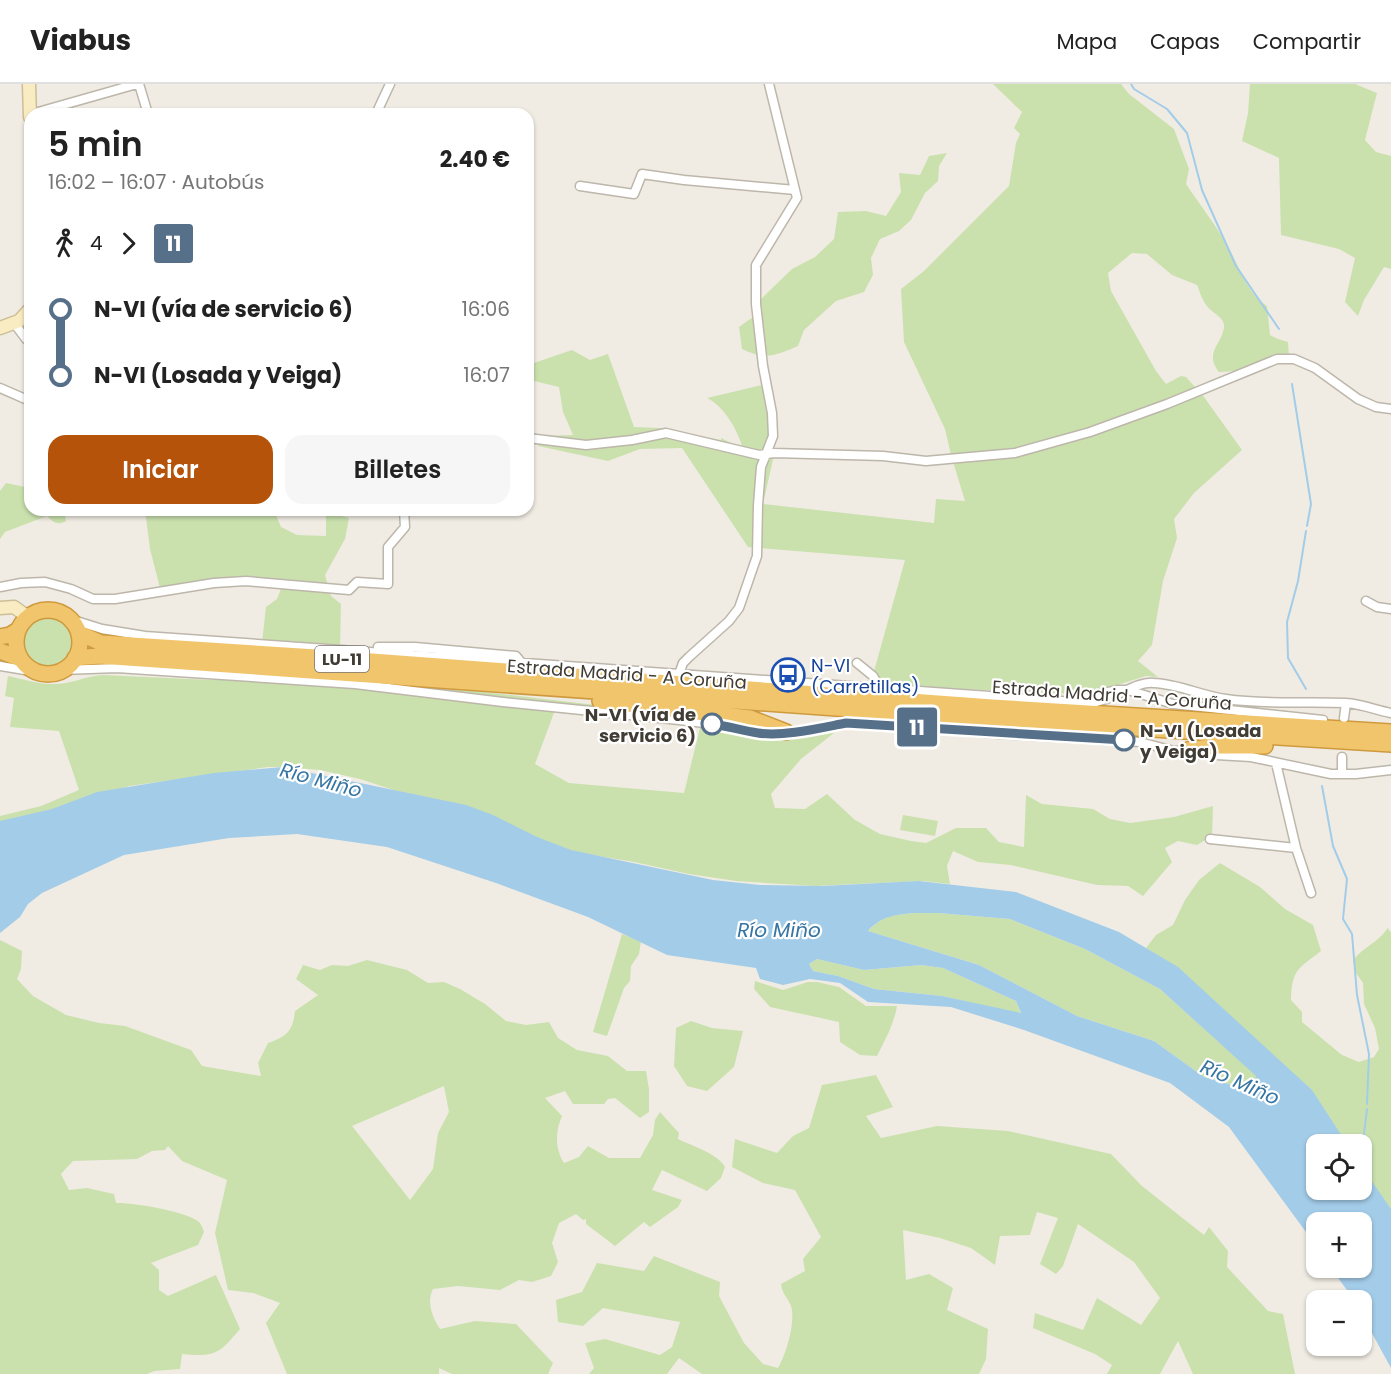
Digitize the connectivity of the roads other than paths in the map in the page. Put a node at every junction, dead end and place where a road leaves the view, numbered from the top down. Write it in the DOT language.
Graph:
graph roads {
  1 [pos="29,84"];
  2 [pos="138,84"];
  3 [pos="390,84"];
  4 [pos="769,84"];
  5 [pos="30,108"];
  6 [pos="54,108"];
  7 [pos="145,108"];
  8 [pos="379,108"];
  9 [pos="580,186"];
  10 [pos="795,190"];
  11 [pos="24,317"];
  12 [pos="14,323"];
  13 [pos="0,328"];
  14 [pos="24,336"];
  15 [pos="0,388"];
  16 [pos="24,398"];
  17 [pos="1391,409"];
  18 [pos="534,439"];
  19 [pos="766,454"];
  20 [pos="404,516"];
  21 [pos="0,587"];
  22 [pos="1366,601"];
  23 [pos="0,608"];
  24 [pos="1391,609"];
  25 [pos="28,617"];
  26 [pos="70,619"];
  27 [pos="18,630"];
  28 [pos="79,633"];
  29 [pos="0,637"];
  30 [pos="0,651"];
  31 [pos="75,658"];
  32 [pos="21,659"];
  33 [pos="857,663"];
  34 [pos="0,666"];
  35 [pos="62,670"];
  36 [pos="37,672"];
  37 [pos="679,674"];
  38 [pos="431,679"];
  39 [pos="879,687"];
  40 [pos="1128,690"];
  41 [pos="1346,703"];
  42 [pos="1391,713"];
  43 [pos="1344,718"];
  44 [pos="1391,726"];
  45 [pos="786,732"];
  46 [pos="1391,732"];
  47 [pos="1391,744"];
  48 [pos="1188,750"];
  49 [pos="1391,750"];
  50 [pos="1342,757"];
  51 [pos="1276,763"];
  52 [pos="1391,770"];
  53 [pos="1342,774"];
  54 [pos="1210,839"];
  55 [pos="1296,848"];
  56 [pos="1311,892"];
  1 -- 5 [label="street"];
  2 -- 6 [label="street"];
  2 -- 7 [label="street"];
  3 -- 8 [label="street"];
  4 -- 10 [label="street"];
  9 -- 10 [label="street"];
  10 -- 19 [label="street"];
  11 -- 12 [label="street"];
  12 -- 13 [label="street"];
  12 -- 14 [label="street"];
  15 -- 16 [label="street"];
  17 -- 19 [label="street"];
  18 -- 19 [label="street"];
  19 -- 37 [label="street"];
  20 -- 21 [label="street"];
  22 -- 24 [label="street"];
  23 -- 25 [label="street"];
  25 -- 26 [label="highway"];
  25 -- 27 [label="highway"];
  26 -- 28 [label="highway"];
  26 -- 37 [label="street"];
  27 -- 29 [label="highway"];
  27 -- 32 [label="highway"];
  28 -- 31 [label="highway"];
  28 -- 46 [label="highway, Estrada Madrid - A Coruña / LU-11"];
  30 -- 32 [label="highway"];
  31 -- 35 [label="highway"];
  31 -- 38 [label="highway, Estrada Madrid - A Coruña / LU-11"];
  32 -- 36 [label="highway"];
  33 -- 39 [label="street"];
  34 -- 36 [label="street"];
  35 -- 36 [label="highway"];
  35 -- 45 [label="street"];
  37 -- 39 [label="street"];
  38 -- 45 [label="highway"];
  38 -- 47 [label="highway, Estrada Madrid - A Coruña / LU-11"];
  39 -- 40 [label="street"];
  40 -- 41 [label="street"];
  40 -- 44 [label="street"];
  41 -- 42 [label="street"];
  41 -- 43 [label="street"];
  45 -- 48 [label="street"];
  48 -- 49 [label="highway"];
  48 -- 51 [label="street"];
  50 -- 53 [label="street"];
  51 -- 53 [label="street"];
  51 -- 55 [label="street"];
  52 -- 53 [label="street"];
  54 -- 55 [label="street"];
  55 -- 56 [label="street"];
}
